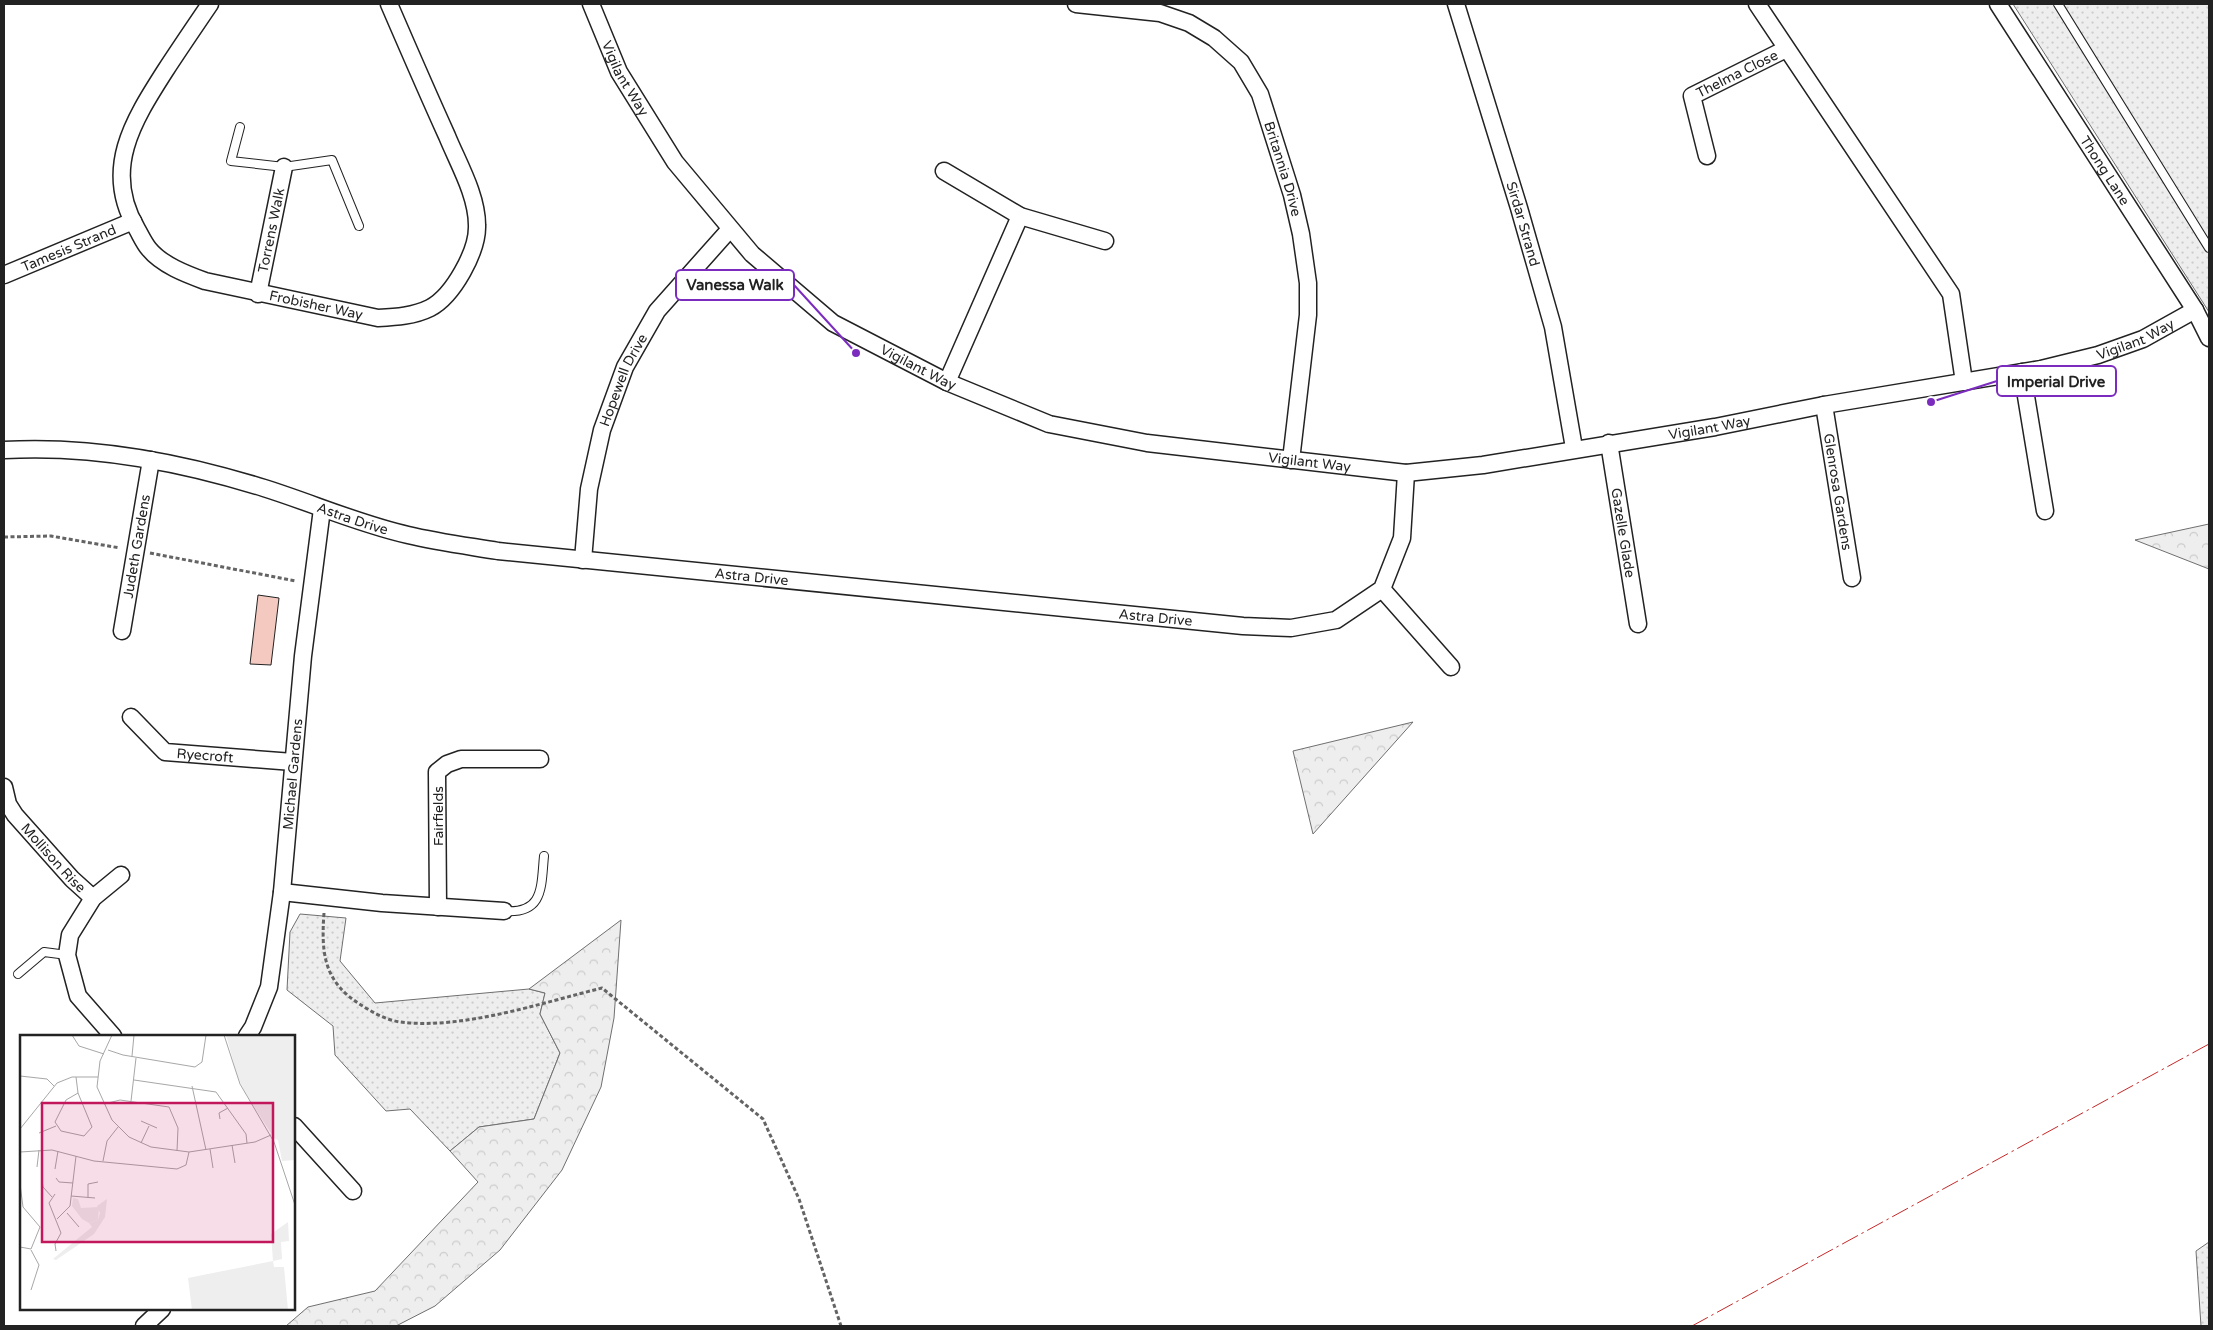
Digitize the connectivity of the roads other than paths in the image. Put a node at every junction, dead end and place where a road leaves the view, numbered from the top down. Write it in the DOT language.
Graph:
graph roads {
  1 [pos="210,4"];
  2 [pos="389,4"];
  3 [pos="592,4"];
  4 [pos="1076,4"];
  5 [pos="1456,4"];
  6 [pos="1756,4"];
  7 [pos="1998,4"];
  8 [pos="2058,4"];
  9 [pos="1786,49"];
  10 [pos="240,127"];
  11 [pos="1706,156"];
  12 [pos="284,167"];
  13 [pos="944,171"];
  14 [pos="1020,216"];
  15 [pos="133,221"];
  16 [pos="359,226"];
  17 [pos="730,230"];
  18 [pos="1105,241"];
  19 [pos="2209,248"];
  20 [pos="4,275"];
  21 [pos="258,294"];
  22 [pos="2195,310"];
  23 [pos="2209,338"];
  24 [pos="2022,372"];
  25 [pos="947,382"];
  26 [pos="1964,382"];
  27 [pos="1824,405"];
  28 [pos="1609,443"];
  29 [pos="1574,448"];
  30 [pos="4,450"];
  31 [pos="151,460"];
  32 [pos="1291,460"];
  33 [pos="1406,473"];
  34 [pos="322,509"];
  35 [pos="2045,510"];
  36 [pos="583,560"];
  37 [pos="1852,578"];
  38 [pos="1382,589"];
  39 [pos="1638,624"];
  40 [pos="122,631"];
  41 [pos="1451,667"];
  42 [pos="131,718"];
  43 [pos="540,758"];
  44 [pos="293,762"];
  45 [pos="4,787"];
  46 [pos="6,805"];
  47 [pos="544,856"];
  48 [pos="122,875"];
  49 [pos="282,892"];
  50 [pos="93,898"];
  51 [pos="438,906"];
  52 [pos="504,911"];
  53 [pos="67,955"];
  54 [pos="18,974"];
  55 [pos="112,1035"];
  56 [pos="248,1035"];
  57 [pos="295,1127"];
  58 [pos="353,1191"];
  59 [pos="161,1310"];
  60 [pos="144,1326"];
  1 -- 15 [label="street, Frobisher Way"];
  2 -- 21 [label="street, Frobisher Way"];
  3 -- 17 [label="street, Vigilant Way"];
  4 -- 32 [label="street, Britannia Drive"];
  5 -- 29 [label="street, Sirdar Strand"];
  6 -- 9 [label="street"];
  7 -- 22 [label="street, Thong Lane"];
  8 -- 19 [label="lane"];
  9 -- 11 [label="street, Thelma Close"];
  9 -- 26 [label="street"];
  10 -- 12 [label="lane"];
  12 -- 16 [label="lane"];
  12 -- 21 [label="street, Torrens Walk"];
  13 -- 14 [label="street"];
  14 -- 18 [label="street"];
  14 -- 25 [label="street"];
  15 -- 20 [label="street, Tamesis Strand"];
  15 -- 21 [label="street, Frobisher Way"];
  17 -- 25 [label="street, Vigilant Way"];
  17 -- 36 [label="street, Hopewell Drive"];
  22 -- 23 [label="street, Thong Lane"];
  22 -- 24 [label="street, Vigilant Way"];
  24 -- 26 [label="street, Vigilant Way"];
  24 -- 35 [label="street"];
  25 -- 32 [label="street, Vigilant Way"];
  26 -- 27 [label="street, Vigilant Way"];
  27 -- 28 [label="street, Vigilant Way"];
  27 -- 37 [label="street, Glenrosa Gardens"];
  28 -- 29 [label="street, Vigilant Way"];
  28 -- 39 [label="street, Gazelle Glade"];
  29 -- 33 [label="street, Vigilant Way"];
  30 -- 31 [label="street, Astra Drive"];
  31 -- 34 [label="street, Astra Drive"];
  31 -- 40 [label="street, Judeth Gardens"];
  32 -- 33 [label="street, Vigilant Way"];
  33 -- 38 [label="street"];
  34 -- 36 [label="street, Astra Drive"];
  34 -- 44 [label="street, Michael Gardens"];
  36 -- 38 [label="street, Astra Drive"];
  38 -- 41 [label="street"];
  42 -- 44 [label="street, Ryecroft"];
  43 -- 51 [label="street, Fairfields"];
  44 -- 49 [label="street, Michael Gardens"];
  45 -- 46 [label="street, Mollison Rise"];
  46 -- 50 [label="street, Mollison Rise"];
  47 -- 52 [label="lane"];
  48 -- 50 [label="street"];
  49 -- 51 [label="street"];
  49 -- 56 [label="street, Michael Gardens"];
  50 -- 53 [label="street"];
  51 -- 52 [label="street"];
  53 -- 54 [label="lane"];
  53 -- 55 [label="street"];
  57 -- 58 [label="street"];
  59 -- 60 [label="street"];
}
